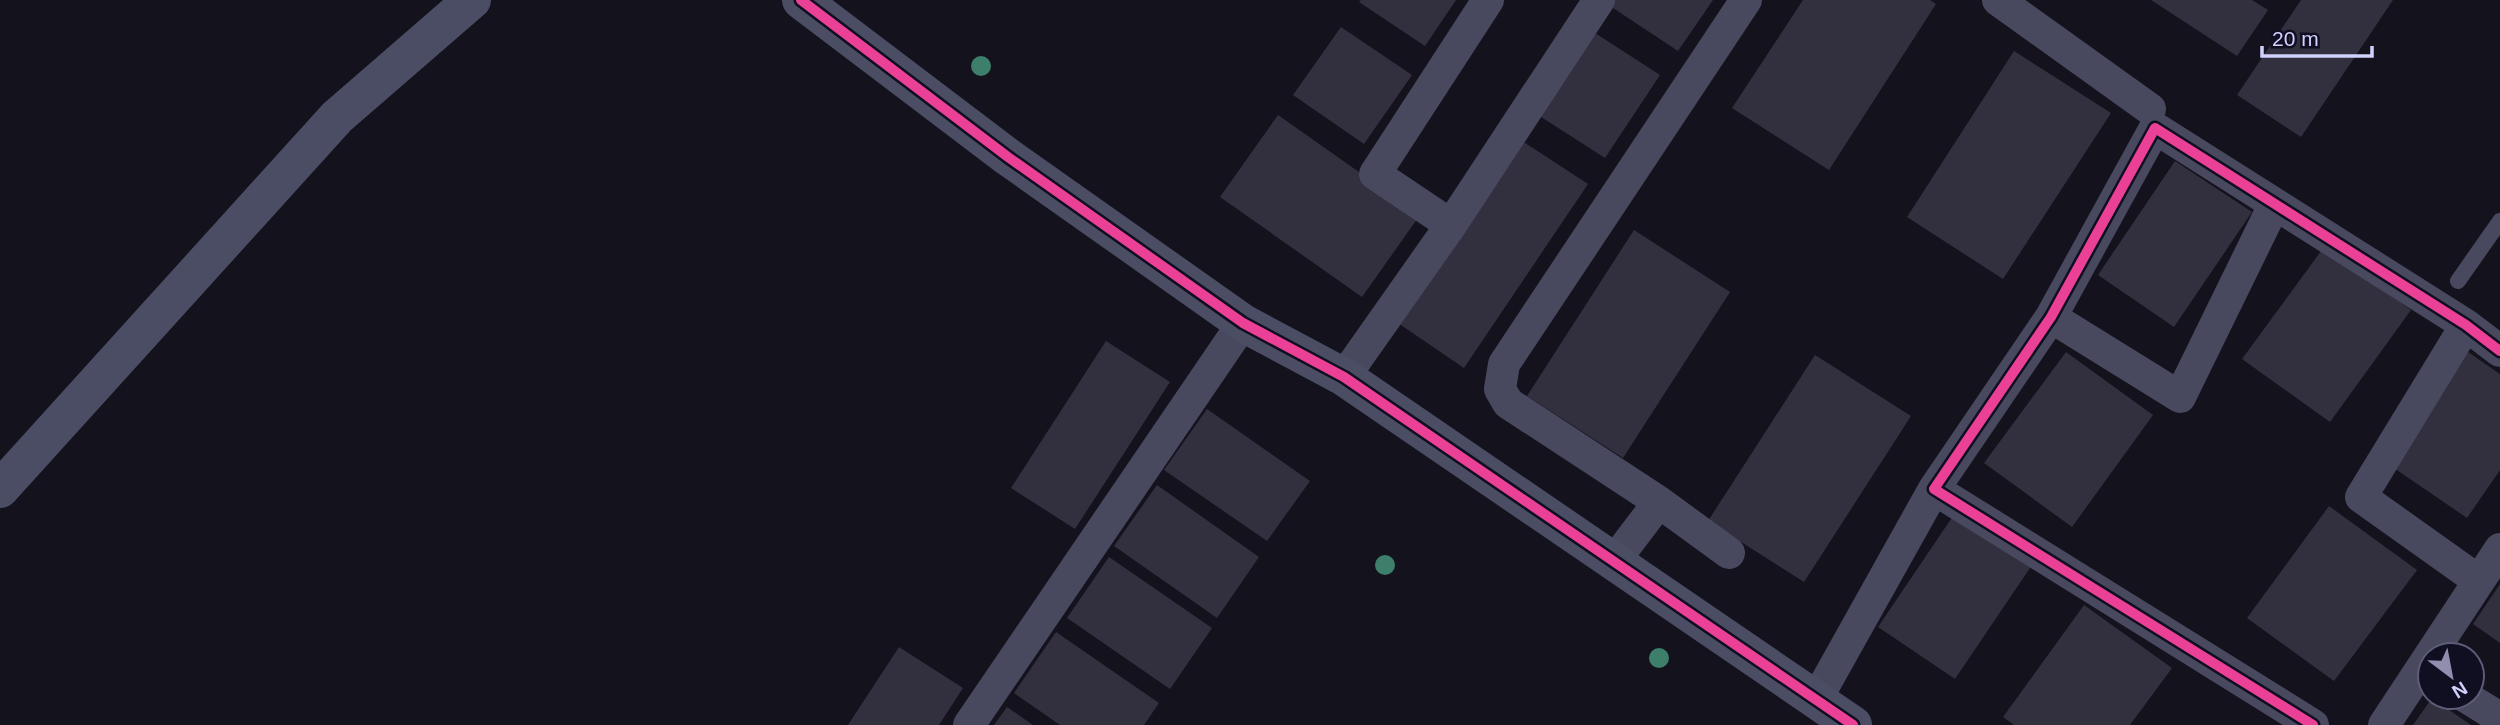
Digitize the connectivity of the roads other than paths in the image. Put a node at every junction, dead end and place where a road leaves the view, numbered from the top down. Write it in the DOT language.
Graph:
graph roads {
  1 [pos="472,0"];
  2 [pos="801,0"];
  3 [pos="1488,0"];
  4 [pos="1599,0"];
  5 [pos="1746,0"];
  6 [pos="1998,0"];
  7 [pos="2150,109"];
  8 [pos="2274,205"];
  9 [pos="2500,221"];
  10 [pos="1451,225"];
  11 [pos="2458,281"];
  12 [pos="2051,317"];
  13 [pos="1243,323"];
  14 [pos="2466,325"];
  15 [pos="2500,351"];
  16 [pos="1344,377"];
  17 [pos="0,489"];
  18 [pos="1934,489"];
  19 [pos="1659,502"];
  20 [pos="2500,549"];
  21 [pos="1729,553"];
  22 [pos="1615,560"];
  23 [pos="2479,581"];
  24 [pos="2442,641"];
  25 [pos="2416,682"];
  26 [pos="1816,700"];
  27 [pos="969,725"];
  28 [pos="1853,725"];
  29 [pos="2313,725"];
  30 [pos="2384,725"];
  1 -- 17 [label="street"];
  2 -- 13 [label="street"];
  3 -- 10 [label="street"];
  4 -- 10 [label="street"];
  5 -- 19 [label="street"];
  6 -- 7 [label="street"];
  8 -- 12 [label="street"];
  8 -- 12 [label="street"];
  8 -- 14 [label="street"];
  9 -- 11 [label="lane"];
  10 -- 16 [label="street"];
  12 -- 18 [label="street"];
  13 -- 16 [label="street"];
  13 -- 27 [label="street"];
  14 -- 15 [label="street"];
  14 -- 23 [label="street"];
  16 -- 22 [label="street"];
  18 -- 26 [label="street"];
  18 -- 29 [label="street"];
  19 -- 21 [label="street"];
  19 -- 22 [label="street"];
  20 -- 23 [label="street"];
  22 -- 26 [label="street"];
  23 -- 24 [label="street"];
  25 -- 30 [label="street"];
  26 -- 28 [label="street"];
}
